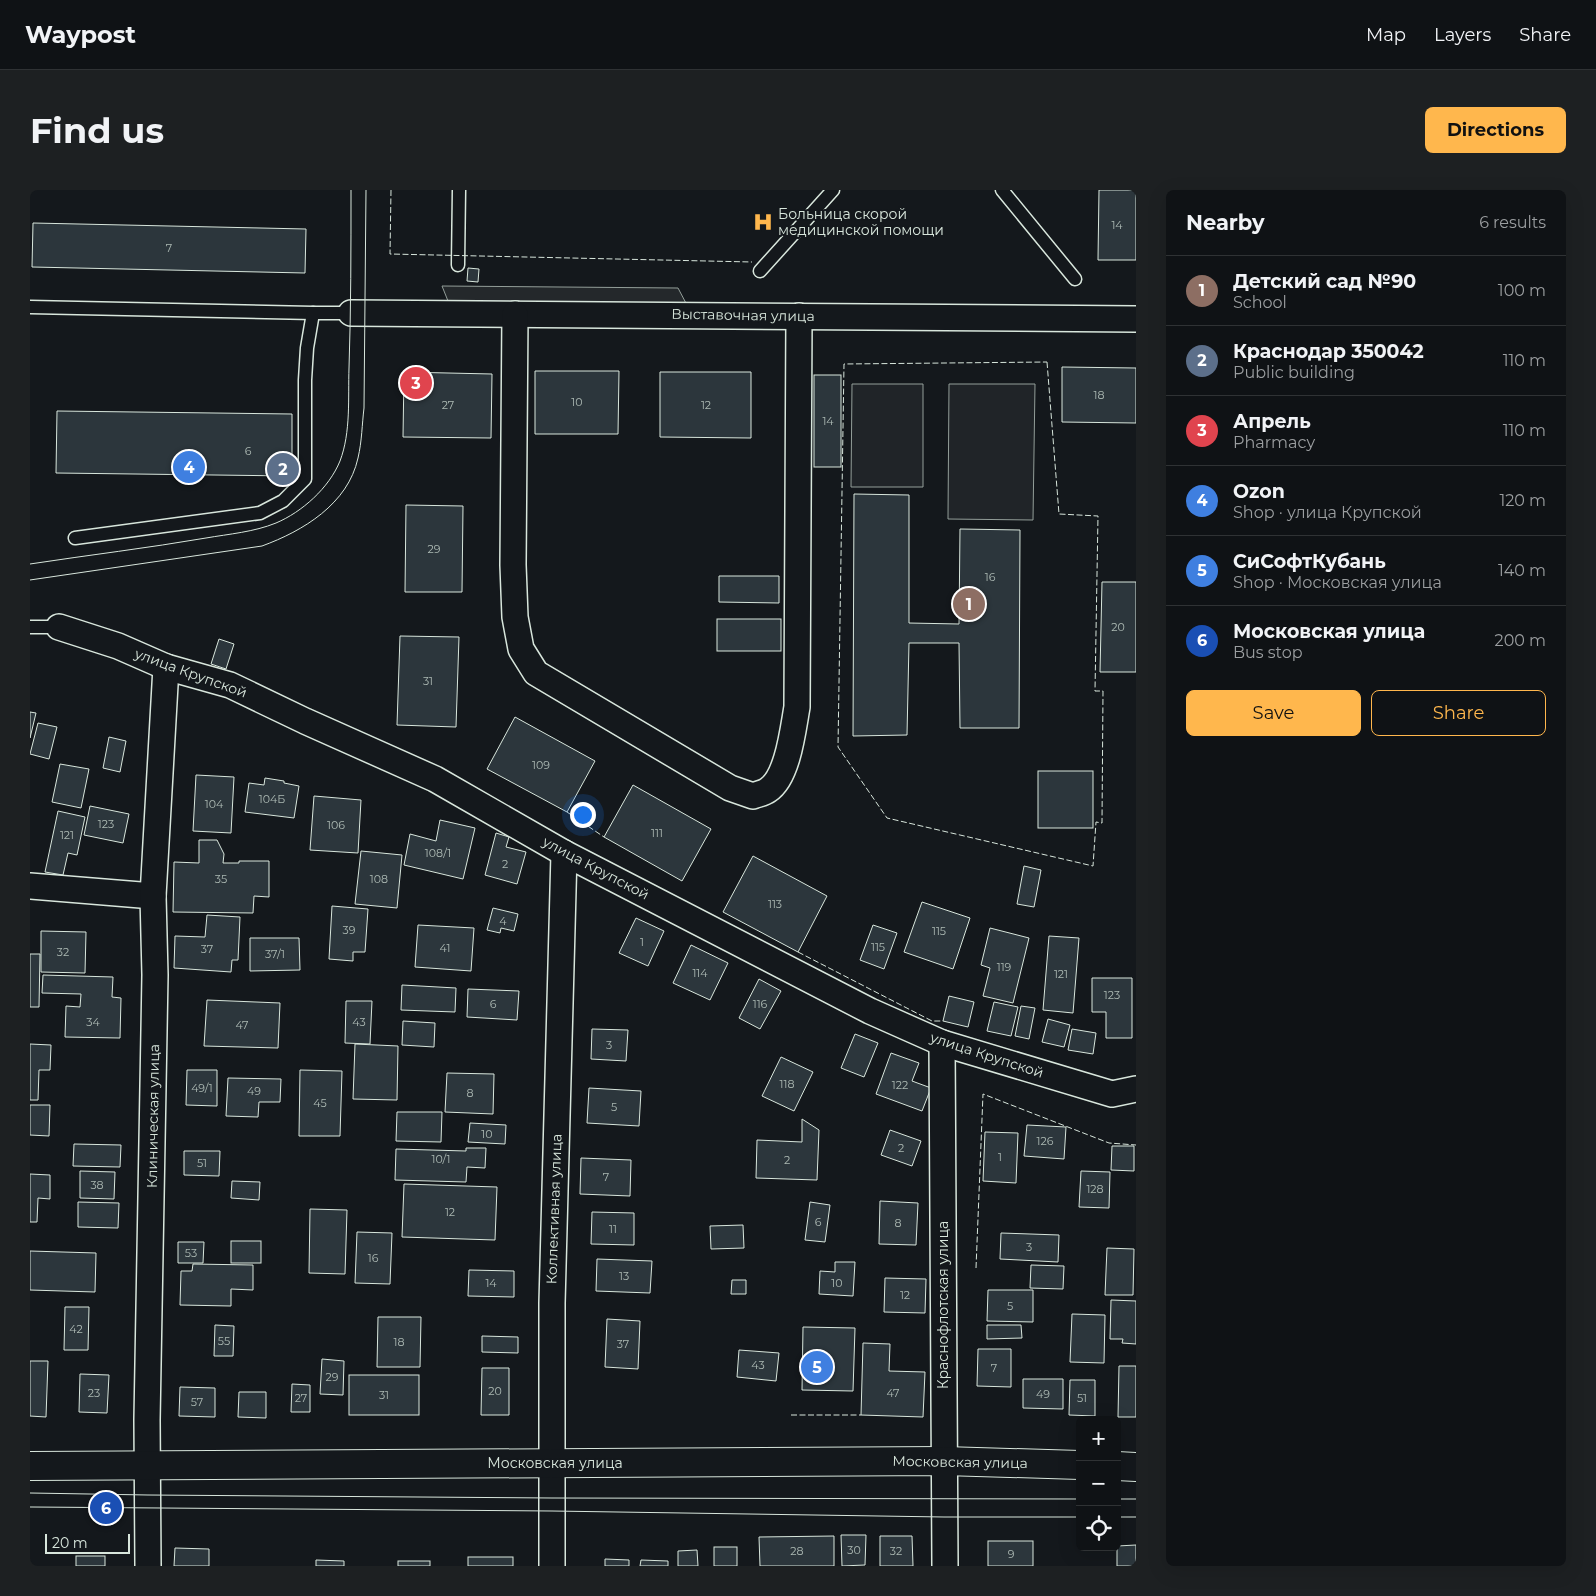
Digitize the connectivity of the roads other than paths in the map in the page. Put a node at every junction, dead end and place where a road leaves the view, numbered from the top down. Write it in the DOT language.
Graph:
graph roads {
  1 [pos="459,190"];
  2 [pos="833,190"];
  3 [pos="1002,190"];
  4 [pos="458,264"];
  5 [pos="760,270"];
  6 [pos="1076,279"];
  7 [pos="30,307"];
  8 [pos="351,312"];
  9 [pos="313,313"];
  10 [pos="515,314"];
  11 [pos="800,316"];
  12 [pos="1136,319"];
  13 [pos="75,538"];
  14 [pos="30,627"];
  15 [pos="59,627"];
  16 [pos="166,667"];
  17 [pos="564,853"];
  18 [pos="30,886"];
  19 [pos="153,896"];
  20 [pos="942,1043"];
  21 [pos="1136,1089"];
  22 [pos="944,1461"];
  23 [pos="551,1464"];
  24 [pos="147,1465"];
  25 [pos="1076,1465"];
  26 [pos="30,1466"];
  27 [pos="1121,1466"];
  28 [pos="1136,1467"];
  29 [pos="148,1566"];
  30 [pos="552,1566"];
  31 [pos="945,1566"];
  1 -- 4 [label="lane"];
  2 -- 5 [label="lane"];
  3 -- 6 [label="lane"];
  7 -- 9 [label="lane"];
  8 -- 9 [label="lane"];
  8 -- 10 [label="street, Выставочная улица"];
  9 -- 13 [label="lane"];
  10 -- 11 [label="street, Выставочная улица"];
  10 -- 11 [label="street"];
  11 -- 12 [label="street, Выставочная улица"];
  14 -- 15 [label="lane"];
  15 -- 16 [label="street, улица Крупской"];
  16 -- 17 [label="street, улица Крупской"];
  16 -- 19 [label="street, Клиническая улица"];
  17 -- 20 [label="street, улица Крупской"];
  17 -- 23 [label="street, Коллективная улица"];
  18 -- 19 [label="street"];
  19 -- 24 [label="street, Клиническая улица"];
  20 -- 21 [label="street, улица Крупской"];
  20 -- 22 [label="street, Краснофлотская улица"];
  22 -- 23 [label="street, Московская улица"];
  22 -- 25 [label="street, Московская улица"];
  22 -- 31 [label="street, Краснофлотская улица"];
  23 -- 24 [label="street, Московская улица"];
  23 -- 30 [label="street, Коллективная улица"];
  24 -- 26 [label="street, Московская улица"];
  24 -- 29 [label="street, Клиническая улица"];
  27 -- 28 [label="street"];
}
